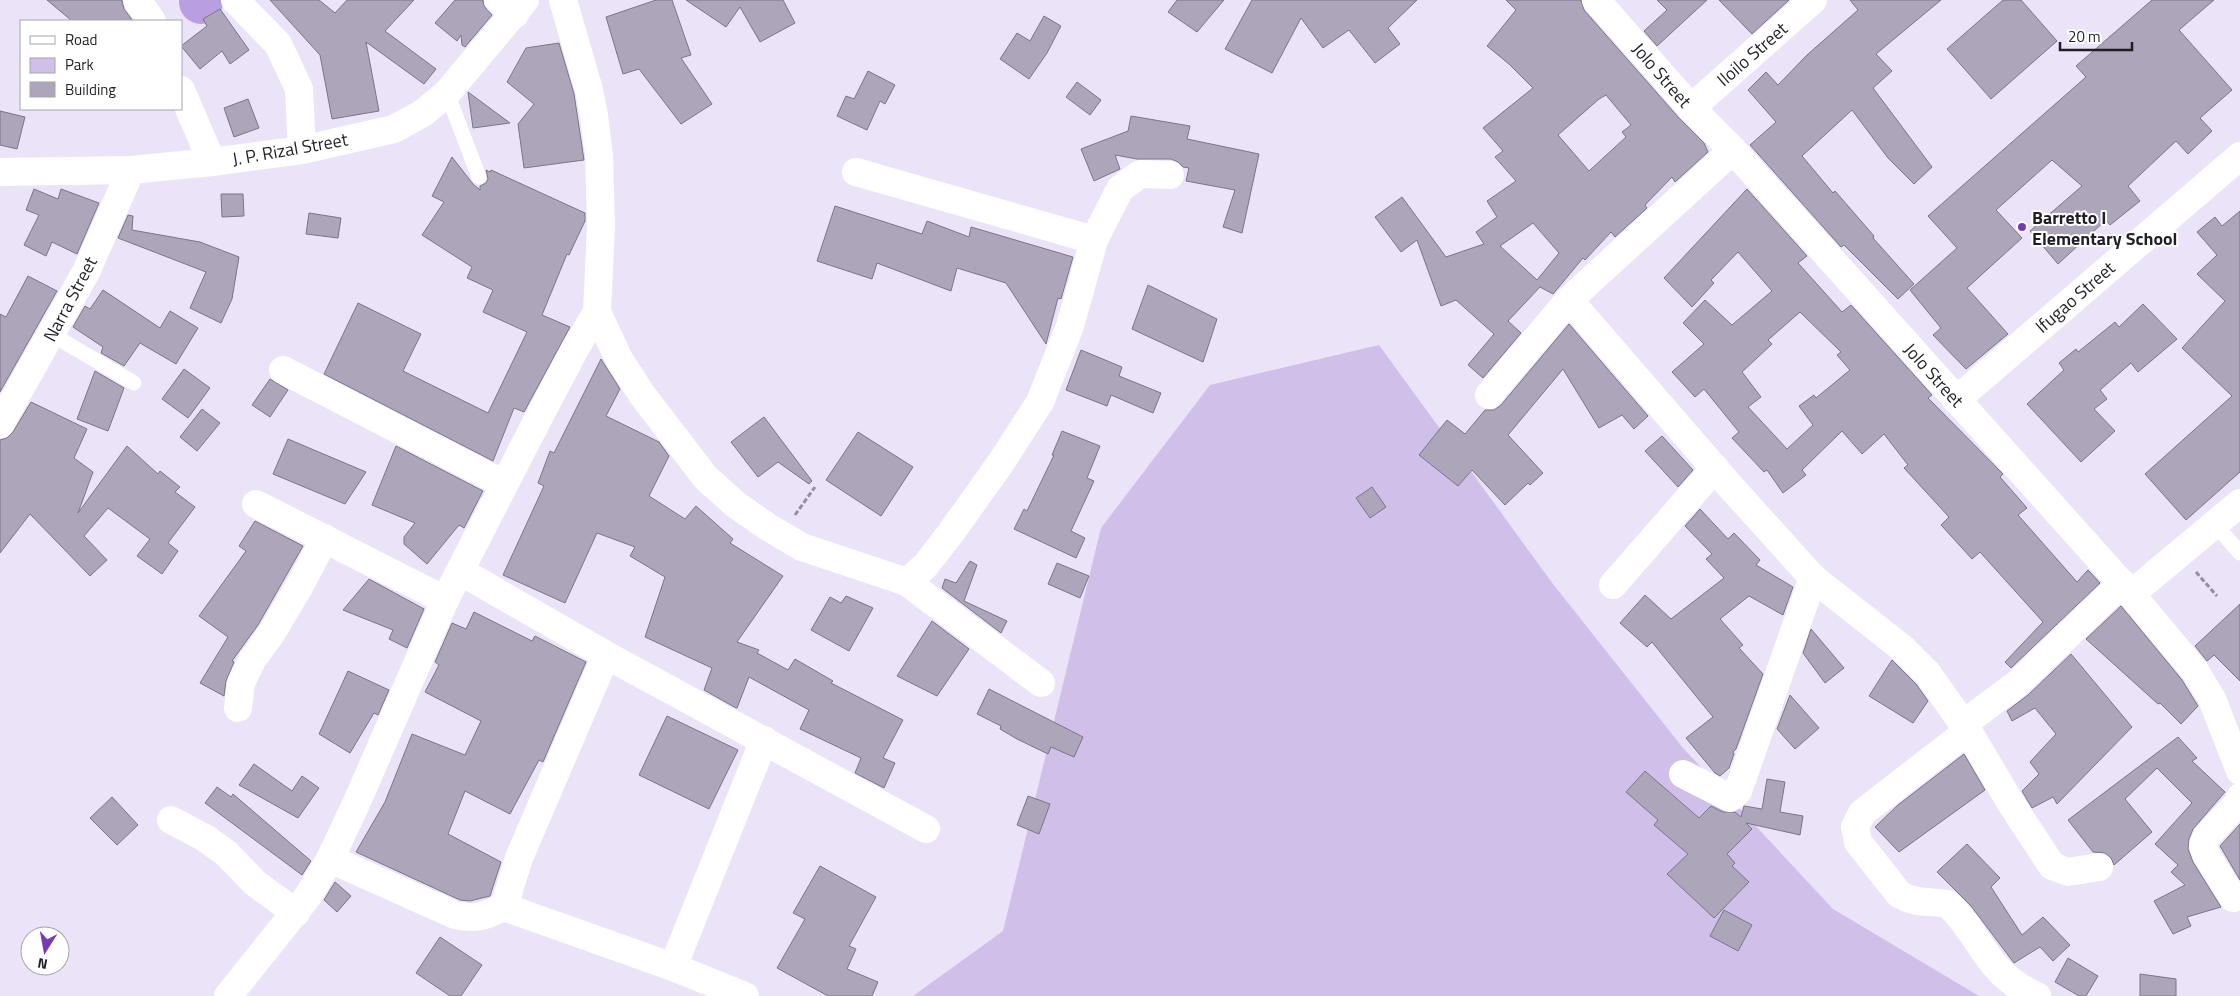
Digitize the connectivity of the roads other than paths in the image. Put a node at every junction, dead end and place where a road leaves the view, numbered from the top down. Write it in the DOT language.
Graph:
graph roads {
  1 [pos="137,0"];
  2 [pos="235,0"];
  3 [pos="563,0"];
  4 [pos="1596,0"];
  5 [pos="1813,0"];
  6 [pos="512,5"];
  7 [pos="151,20"];
  8 [pos="182,92"];
  9 [pos="448,93"];
  10 [pos="1691,108"];
  11 [pos="302,150"];
  12 [pos="1733,150"];
  13 [pos="2240,156"];
  14 [pos="212,162"];
  15 [pos="132,170"];
  16 [pos="0,172"];
  17 [pos="856,172"];
  18 [pos="1170,175"];
  19 [pos="479,177"];
  20 [pos="1094,240"];
  21 [pos="1569,300"];
  22 [pos="597,312"];
  23 [pos="51,334"];
  24 [pos="282,370"];
  25 [pos="134,383"];
  26 [pos="1489,394"];
  27 [pos="1956,400"];
  28 [pos="0,424"];
  29 [pos="1715,468"];
  30 [pos="504,484"];
  31 [pos="2240,503"];
  32 [pos="256,504"];
  33 [pos="2215,524"];
  34 [pos="325,538"];
  35 [pos="2240,553"];
  36 [pos="460,571"];
  37 [pos="1813,578"];
  38 [pos="907,582"];
  39 [pos="1613,585"];
  40 [pos="2126,588"];
  41 [pos="445,600"];
  42 [pos="606,655"];
  43 [pos="1041,683"];
  44 [pos="238,708"];
  45 [pos="1966,728"];
  46 [pos="764,740"];
  47 [pos="2240,771"];
  48 [pos="1683,774"];
  49 [pos="2240,797"];
  50 [pos="171,820"];
  51 [pos="926,829"];
  52 [pos="330,859"];
  53 [pos="2100,868"];
  54 [pos="2233,898"];
  55 [pos="504,907"];
  56 [pos="296,913"];
  57 [pos="673,967"];
  58 [pos="228,996"];
  59 [pos="745,996"];
  60 [pos="2038,996"];
  1 -- 7 [label="street"];
  2 -- 11 [label="street"];
  3 -- 22 [label="street"];
  4 -- 10 [label="street, Jolo Street"];
  5 -- 10 [label="street, Iloilo Street"];
  6 -- 9 [label="street, J. P. Rizal Street"];
  8 -- 14 [label="street"];
  9 -- 11 [label="street, J. P. Rizal Street"];
  9 -- 19 [label="lane"];
  10 -- 12 [label="street, Jolo Street"];
  11 -- 14 [label="street, J. P. Rizal Street"];
  12 -- 21 [label="street"];
  12 -- 27 [label="street, Jolo Street"];
  13 -- 27 [label="street, Ifugao Street"];
  14 -- 15 [label="street, J. P. Rizal Street"];
  15 -- 16 [label="street, J. P. Rizal Street"];
  15 -- 23 [label="street, Narra Street"];
  17 -- 20 [label="street"];
  18 -- 20 [label="street"];
  20 -- 38 [label="street"];
  21 -- 26 [label="street"];
  21 -- 29 [label="street"];
  22 -- 30 [label="street"];
  22 -- 38 [label="street"];
  23 -- 25 [label="lane"];
  23 -- 28 [label="street, Narra Street"];
  24 -- 30 [label="street"];
  27 -- 40 [label="street, Jolo Street"];
  29 -- 37 [label="street"];
  29 -- 39 [label="street"];
  30 -- 36 [label="street"];
  31 -- 33 [label="street"];
  32 -- 34 [label="street"];
  33 -- 35 [label="lane"];
  33 -- 40 [label="street"];
  34 -- 41 [label="street"];
  34 -- 44 [label="street"];
  36 -- 41 [label="street"];
  36 -- 42 [label="street"];
  37 -- 45 [label="street"];
  37 -- 48 [label="street"];
  38 -- 43 [label="street"];
  40 -- 45 [label="street"];
  40 -- 47 [label="street, Jolo Street"];
  41 -- 52 [label="street"];
  42 -- 46 [label="street"];
  42 -- 55 [label="street"];
  45 -- 53 [label="street"];
  45 -- 60 [label="street"];
  46 -- 51 [label="street"];
  46 -- 57 [label="street"];
  49 -- 54 [label="street"];
  50 -- 56 [label="street"];
  52 -- 55 [label="street"];
  52 -- 56 [label="street"];
  55 -- 57 [label="street"];
  56 -- 58 [label="street"];
  57 -- 59 [label="street"];
}
